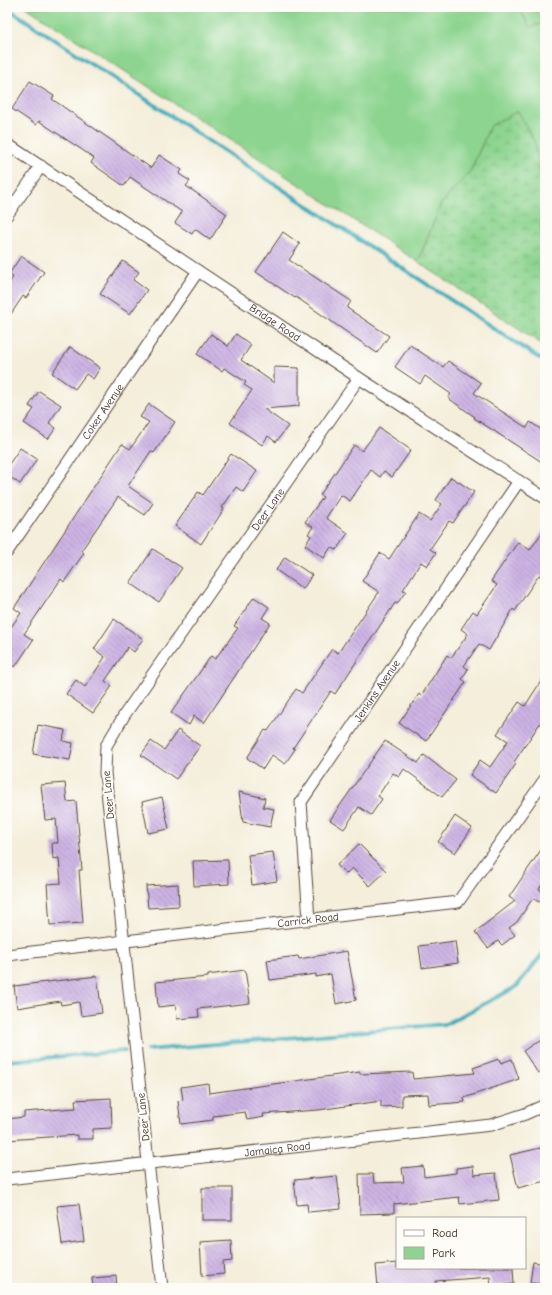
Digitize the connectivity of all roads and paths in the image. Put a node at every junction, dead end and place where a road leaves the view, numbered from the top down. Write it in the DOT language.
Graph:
graph roads {
  1 [pos="7,144"];
  2 [pos="41,166"];
  3 [pos="7,215"];
  4 [pos="198,271"];
  5 [pos="359,378"];
  6 [pos="520,481"];
  7 [pos="545,498"];
  8 [pos="7,552"];
  9 [pos="545,779"];
  10 [pos="309,920"];
  11 [pos="124,942"];
  12 [pos="7,955"];
  13 [pos="545,1105"];
  14 [pos="149,1164"];
  15 [pos="7,1179"];
  16 [pos="162,1288"];
  1 -- 2 [label="street, Bridge Road"];
  2 -- 3 [label="street"];
  2 -- 4 [label="street, Bridge Road"];
  4 -- 5 [label="street, Bridge Road"];
  4 -- 8 [label="street, Coker Avenue"];
  5 -- 6 [label="street, Bridge Road"];
  5 -- 11 [label="street, Deer Lane"];
  6 -- 7 [label="street, Bridge Road"];
  6 -- 10 [label="street, Jenkins Avenue"];
  9 -- 10 [label="street, Carrick Road"];
  10 -- 11 [label="street, Carrick Road"];
  11 -- 12 [label="street, Carrick Road"];
  11 -- 14 [label="street, Deer Lane"];
  13 -- 14 [label="street, Jamaica Road"];
  14 -- 15 [label="street, Jamaica Road"];
  14 -- 16 [label="street, Deer Lane"];
}
